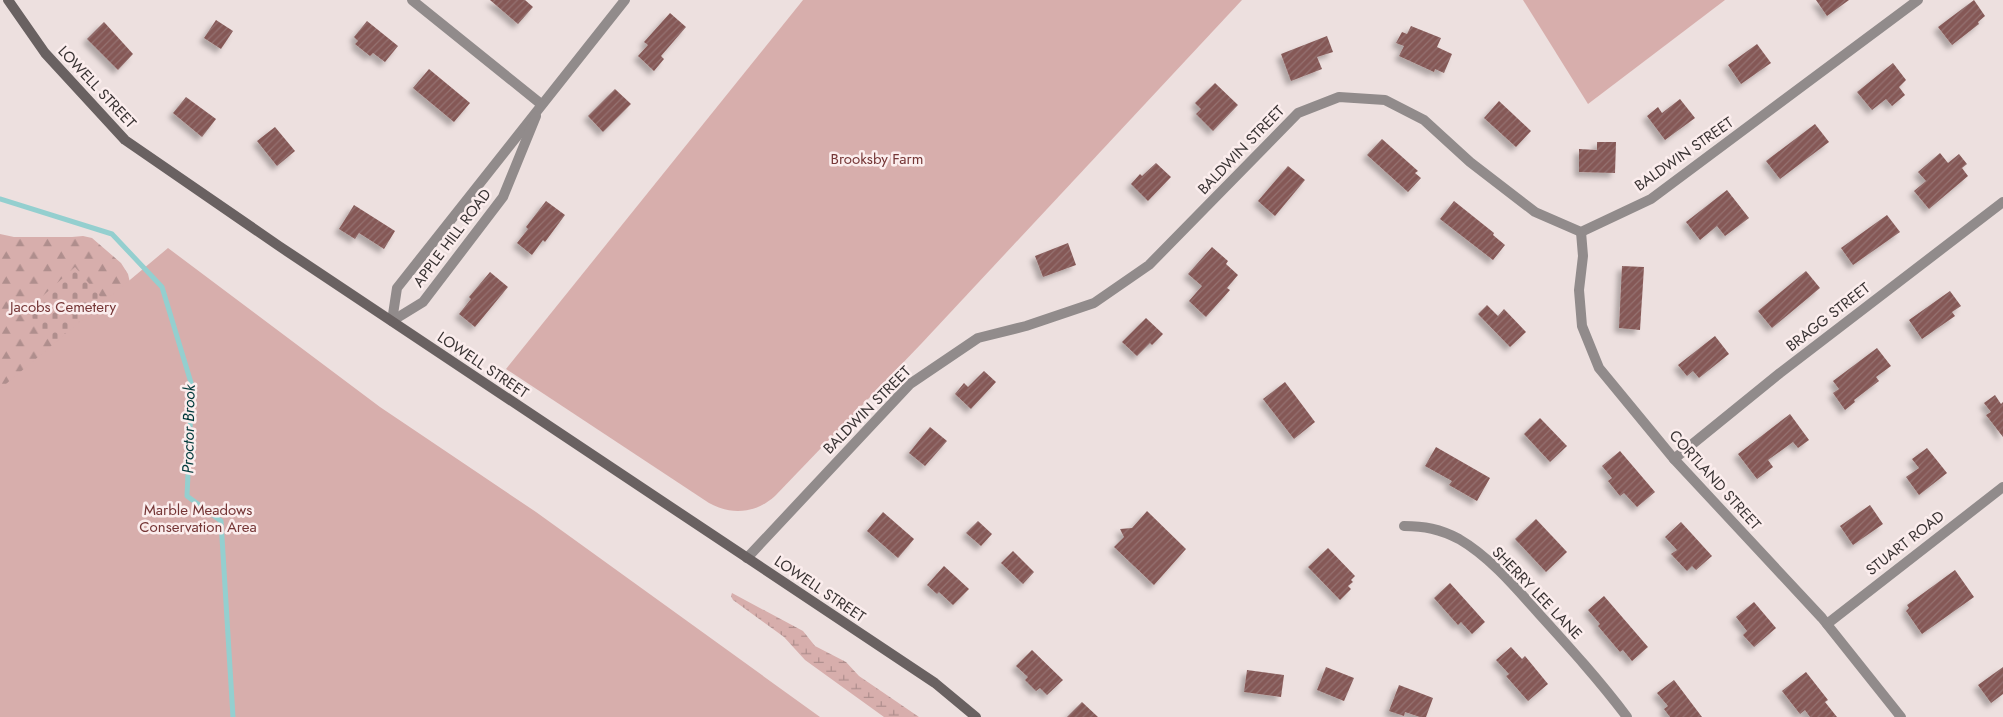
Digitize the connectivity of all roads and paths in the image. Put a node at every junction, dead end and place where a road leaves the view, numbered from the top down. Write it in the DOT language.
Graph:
graph roads {
  1 [pos="8,0"];
  2 [pos="412,0"];
  3 [pos="624,0"];
  4 [pos="1918,0"];
  5 [pos="541,104"];
  6 [pos="2003,202"];
  7 [pos="1581,232"];
  8 [pos="392,322"];
  9 [pos="1674,459"];
  10 [pos="2003,486"];
  11 [pos="1404,526"];
  12 [pos="747,558"];
  13 [pos="1827,624"];
  14 [pos="976,717"];
  15 [pos="1627,717"];
  16 [pos="1901,717"];
  1 -- 8 [label="main road, LOWELL STREET"];
  2 -- 5 [label="street"];
  3 -- 5 [label="street, APPLE HILL ROAD"];
  4 -- 7 [label="street, BALDWIN STREET"];
  5 -- 8 [label="street, APPLE HILL ROAD"];
  5 -- 8 [label="street, APPLE HILL ROAD"];
  6 -- 9 [label="street, BRAGG STREET"];
  7 -- 9 [label="street, CORTLAND STREET"];
  7 -- 12 [label="street, BALDWIN STREET"];
  8 -- 12 [label="main road, LOWELL STREET"];
  9 -- 13 [label="street, CORTLAND STREET"];
  10 -- 13 [label="street, STUART ROAD"];
  11 -- 15 [label="street, SHERRY LEE LANE"];
  12 -- 14 [label="main road, LOWELL STREET"];
  13 -- 16 [label="street, CORTLAND STREET"];
}
